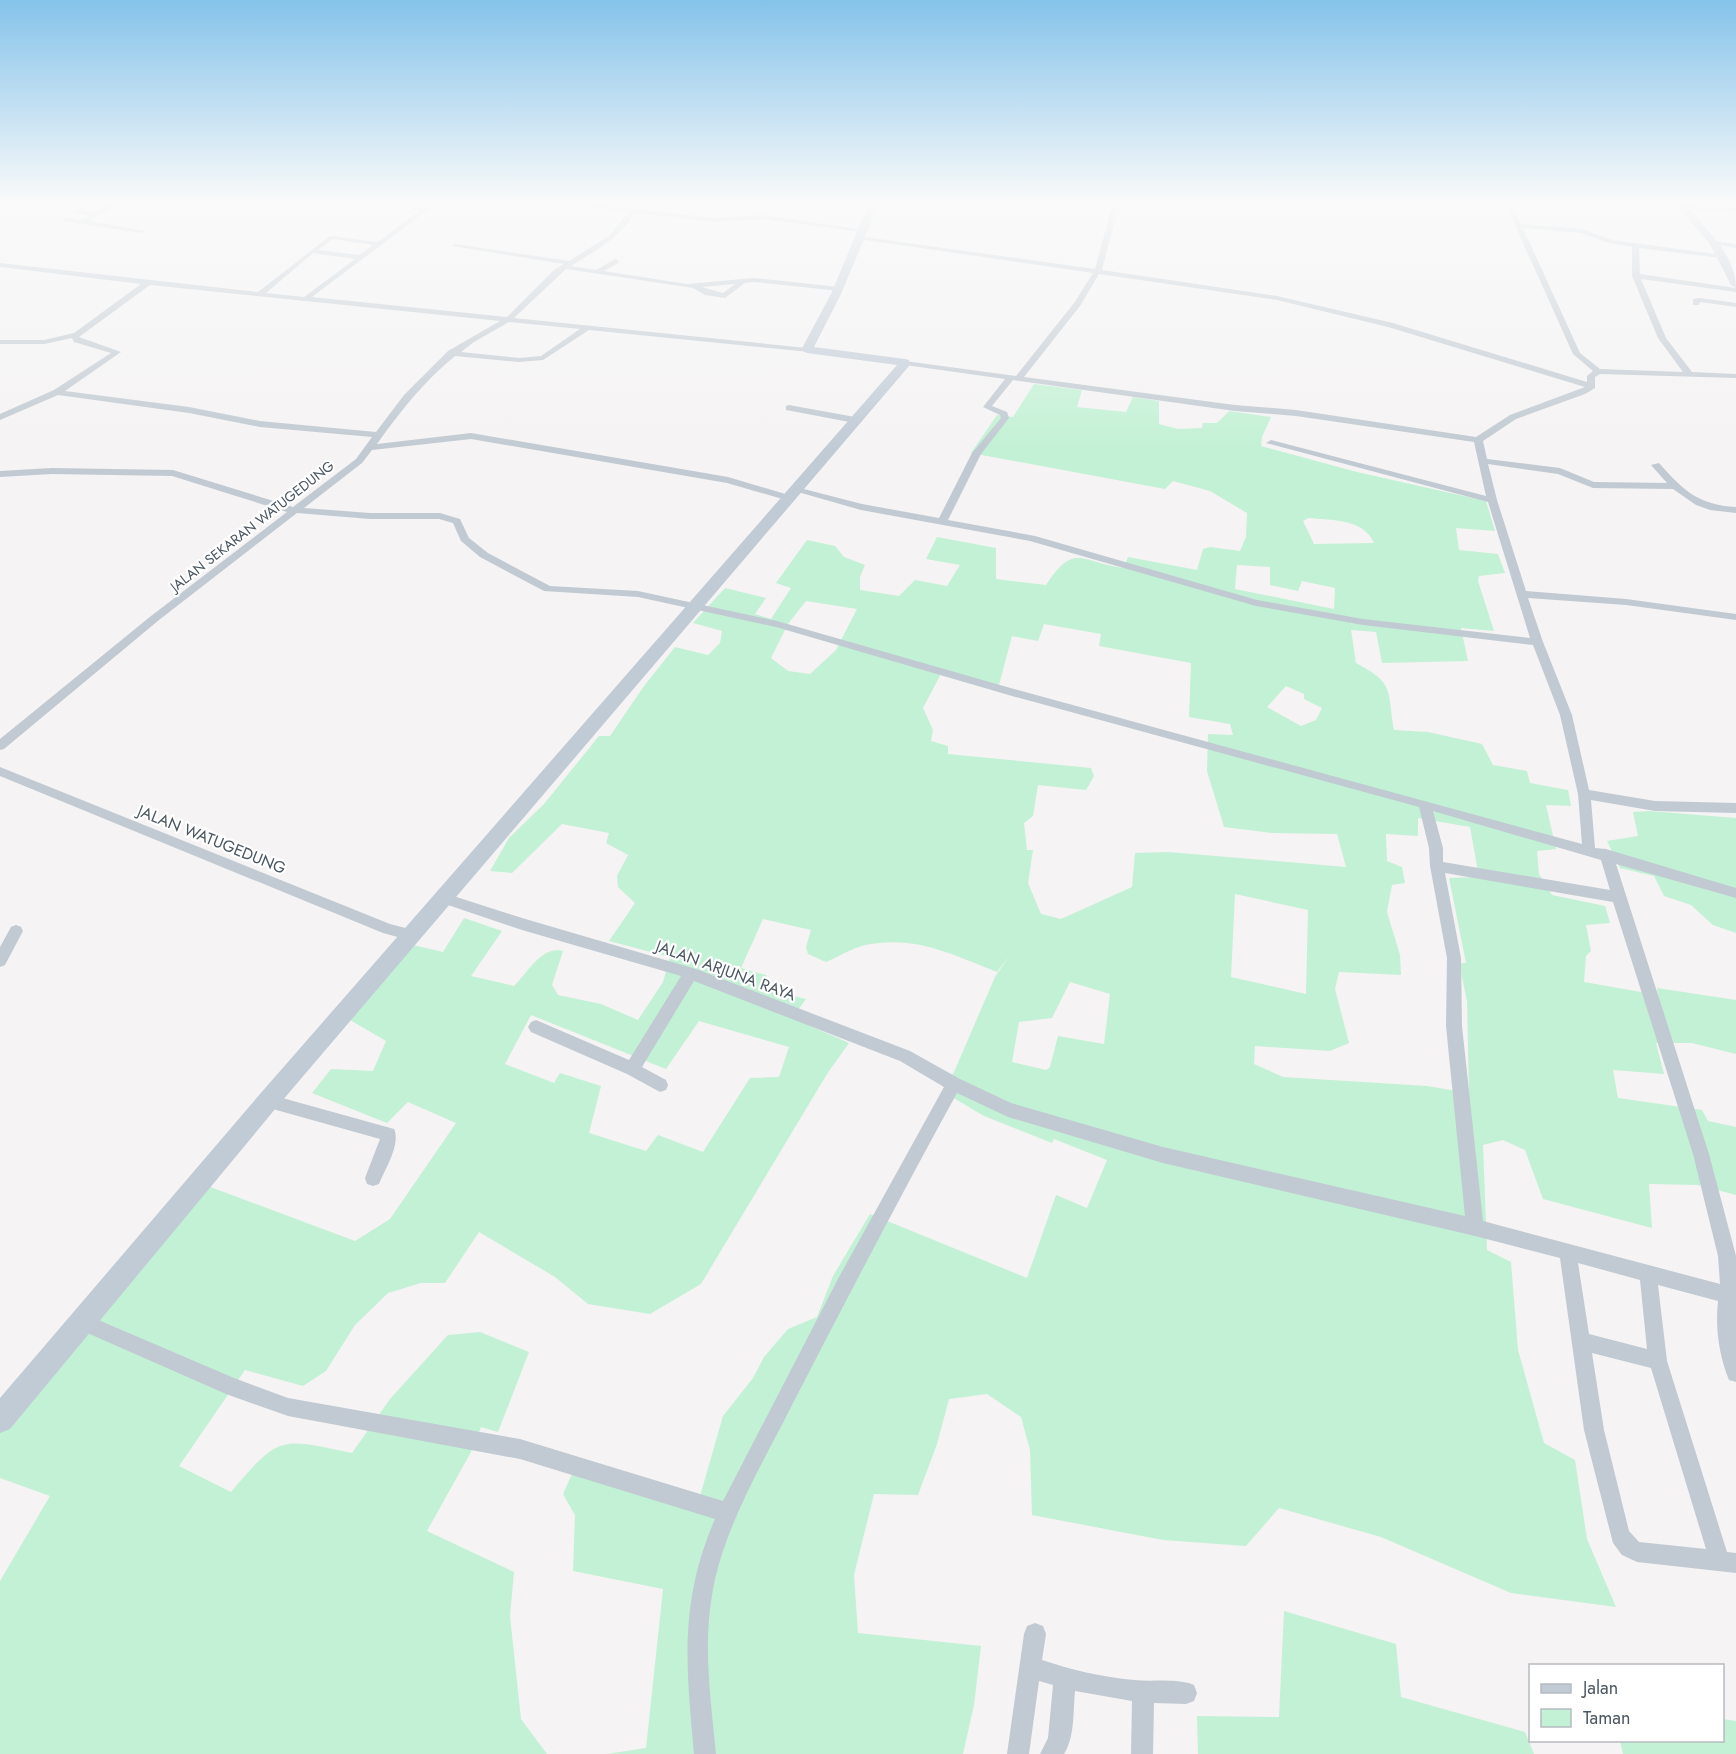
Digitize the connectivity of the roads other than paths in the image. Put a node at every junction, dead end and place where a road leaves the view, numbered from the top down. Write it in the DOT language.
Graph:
graph roads {
  1 [pos="145,285"];
  2 [pos="167,285"];
  3 [pos="271,285"];
  4 [pos="325,285"];
  5 [pos="542,285"];
  6 [pos="685,285"];
  7 [pos="705,285"];
  8 [pos="738,285"];
  9 [pos="789,285"];
  10 [pos="841,285"];
  11 [pos="1089,285"];
  12 [pos="1190,285"];
  13 [pos="1545,285"];
  14 [pos="1640,285"];
  15 [pos="1695,285"];
  16 [pos="694,286"];
  17 [pos="839,289"];
  18 [pos="1736,291"];
  19 [pos="260,294"];
  20 [pos="307,298"];
  21 [pos="1696,303"];
  22 [pos="1736,305"];
  23 [pos="508,319"];
  24 [pos="589,327"];
  25 [pos="76,335"];
  26 [pos="0,342"];
  27 [pos="807,350"];
  28 [pos="452,353"];
  29 [pos="905,363"];
  30 [pos="1598,371"];
  31 [pos="1689,374"];
  32 [pos="1736,376"];
  33 [pos="1014,378"];
  34 [pos="1592,386"];
  35 [pos="57,392"];
  36 [pos="789,408"];
  37 [pos="0,417"];
  38 [pos="855,420"];
  39 [pos="380,435"];
  40 [pos="1478,440"];
  41 [pos="1271,443"];
  42 [pos="371,447"];
  43 [pos="1483,460"];
  44 [pos="1656,465"];
  45 [pos="0,474"];
  46 [pos="1674,486"];
  47 [pos="792,494"];
  48 [pos="1492,500"];
  49 [pos="291,510"];
  50 [pos="1736,510"];
  51 [pos="942,521"];
  52 [pos="1523,594"];
  53 [pos="697,605"];
  54 [pos="1736,617"];
  55 [pos="1537,642"];
  56 [pos="0,746"];
  57 [pos="1,773"];
  58 [pos="1584,794"];
  59 [pos="1425,804"];
  60 [pos="1736,808"];
  61 [pos="1589,850"];
  62 [pos="1606,854"];
  63 [pos="1437,866"];
  64 [pos="1736,893"];
  65 [pos="1618,897"];
  66 [pos="444,898"];
  67 [pos="16,931"];
  68 [pos="412,935"];
  69 [pos="4,947"];
  70 [pos="0,961"];
  71 [pos="691,973"];
  72 [pos="536,1027"];
  73 [pos="632,1069"];
  74 [pos="660,1084"];
  75 [pos="954,1084"];
  76 [pos="268,1101"];
  77 [pos="374,1178"];
  78 [pos="1475,1227"];
  79 [pos="1568,1253"];
  80 [pos="1648,1274"];
  81 [pos="1729,1295"];
  82 [pos="82,1322"];
  83 [pos="1580,1341"];
  84 [pos="1658,1361"];
  85 [pos="1736,1373"];
  86 [pos="0,1419"];
  87 [pos="728,1513"];
  88 [pos="1728,1562"];
  89 [pos="1035,1634"];
  90 [pos="1031,1667"];
  91 [pos="1065,1679"];
  92 [pos="1186,1693"];
  93 [pos="1143,1694"];
  94 [pos="705,1754"];
  95 [pos="1018,1754"];
  96 [pos="1051,1754"];
  97 [pos="1142,1754"];
  1 -- 25 [label="street"];
  2 -- 19 [label="street"];
  3 -- 19 [label="street"];
  4 -- 20 [label="street"];
  5 -- 23 [label="street, JALAN SEKARAN WATUGEDUNG"];
  6 -- 16 [label="street"];
  7 -- 16 [label="street"];
  8 -- 16 [label="street"];
  9 -- 17 [label="street"];
  10 -- 17 [label="street"];
  11 -- 33 [label="street"];
  12 -- 34 [label="street"];
  13 -- 30 [label="street"];
  14 -- 31 [label="street"];
  15 -- 18 [label="street"];
  17 -- 27 [label="street"];
  19 -- 20 [label="street"];
  20 -- 23 [label="street"];
  21 -- 22 [label="street"];
  23 -- 24 [label="street"];
  23 -- 28 [label="street, JALAN SEKARAN WATUGEDUNG"];
  24 -- 27 [label="street"];
  24 -- 28 [label="street"];
  25 -- 26 [label="street"];
  25 -- 35 [label="street"];
  27 -- 29 [label="street"];
  28 -- 39 [label="street, JALAN SEKARAN WATUGEDUNG"];
  29 -- 33 [label="street"];
  29 -- 38 [label="street"];
  30 -- 31 [label="street"];
  30 -- 34 [label="street"];
  31 -- 32 [label="street"];
  33 -- 40 [label="street"];
  33 -- 51 [label="street"];
  34 -- 40 [label="street"];
  35 -- 37 [label="street"];
  35 -- 39 [label="street"];
  36 -- 38 [label="street"];
  38 -- 47 [label="street"];
  39 -- 42 [label="street, JALAN SEKARAN WATUGEDUNG"];
  40 -- 43 [label="street"];
  41 -- 48 [label="street"];
  42 -- 47 [label="street"];
  42 -- 49 [label="street, JALAN SEKARAN WATUGEDUNG"];
  43 -- 46 [label="street"];
  43 -- 48 [label="street"];
  44 -- 46 [label="street"];
  45 -- 49 [label="street"];
  46 -- 50 [label="street"];
  47 -- 51 [label="street"];
  47 -- 53 [label="street"];
  48 -- 52 [label="street"];
  49 -- 53 [label="street"];
  49 -- 56 [label="street, JALAN SEKARAN WATUGEDUNG"];
  51 -- 55 [label="street"];
  52 -- 54 [label="street"];
  52 -- 55 [label="street"];
  53 -- 59 [label="street"];
  53 -- 66 [label="street"];
  55 -- 58 [label="street"];
  57 -- 68 [label="street, JALAN WATUGEDUNG"];
  58 -- 60 [label="street"];
  58 -- 61 [label="street"];
  59 -- 61 [label="street"];
  59 -- 63 [label="street"];
  61 -- 62 [label="street"];
  62 -- 64 [label="street"];
  62 -- 65 [label="street"];
  63 -- 65 [label="street"];
  63 -- 78 [label="street"];
  65 -- 81 [label="street"];
  66 -- 68 [label="street"];
  66 -- 71 [label="street, JALAN ARJUNA RAYA"];
  67 -- 69 [label="street"];
  68 -- 76 [label="street"];
  69 -- 70 [label="street"];
  71 -- 73 [label="street"];
  71 -- 75 [label="street, JALAN ARJUNA RAYA"];
  72 -- 73 [label="street"];
  73 -- 74 [label="street"];
  75 -- 78 [label="street, JALAN ARJUNA RAYA"];
  75 -- 87 [label="street"];
  76 -- 77 [label="street"];
  76 -- 82 [label="street"];
  78 -- 79 [label="street, JALAN ARJUNA RAYA"];
  79 -- 80 [label="street, JALAN ARJUNA RAYA"];
  79 -- 83 [label="street"];
  80 -- 81 [label="street, JALAN ARJUNA RAYA"];
  80 -- 84 [label="street"];
  81 -- 85 [label="street"];
  82 -- 86 [label="street"];
  82 -- 87 [label="street"];
  83 -- 84 [label="street"];
  83 -- 88 [label="street"];
  84 -- 88 [label="street"];
  87 -- 94 [label="street"];
  89 -- 90 [label="street"];
  90 -- 91 [label="street"];
  90 -- 95 [label="street"];
  91 -- 93 [label="street"];
  91 -- 96 [label="street"];
  92 -- 93 [label="street"];
  93 -- 97 [label="street"];
}
